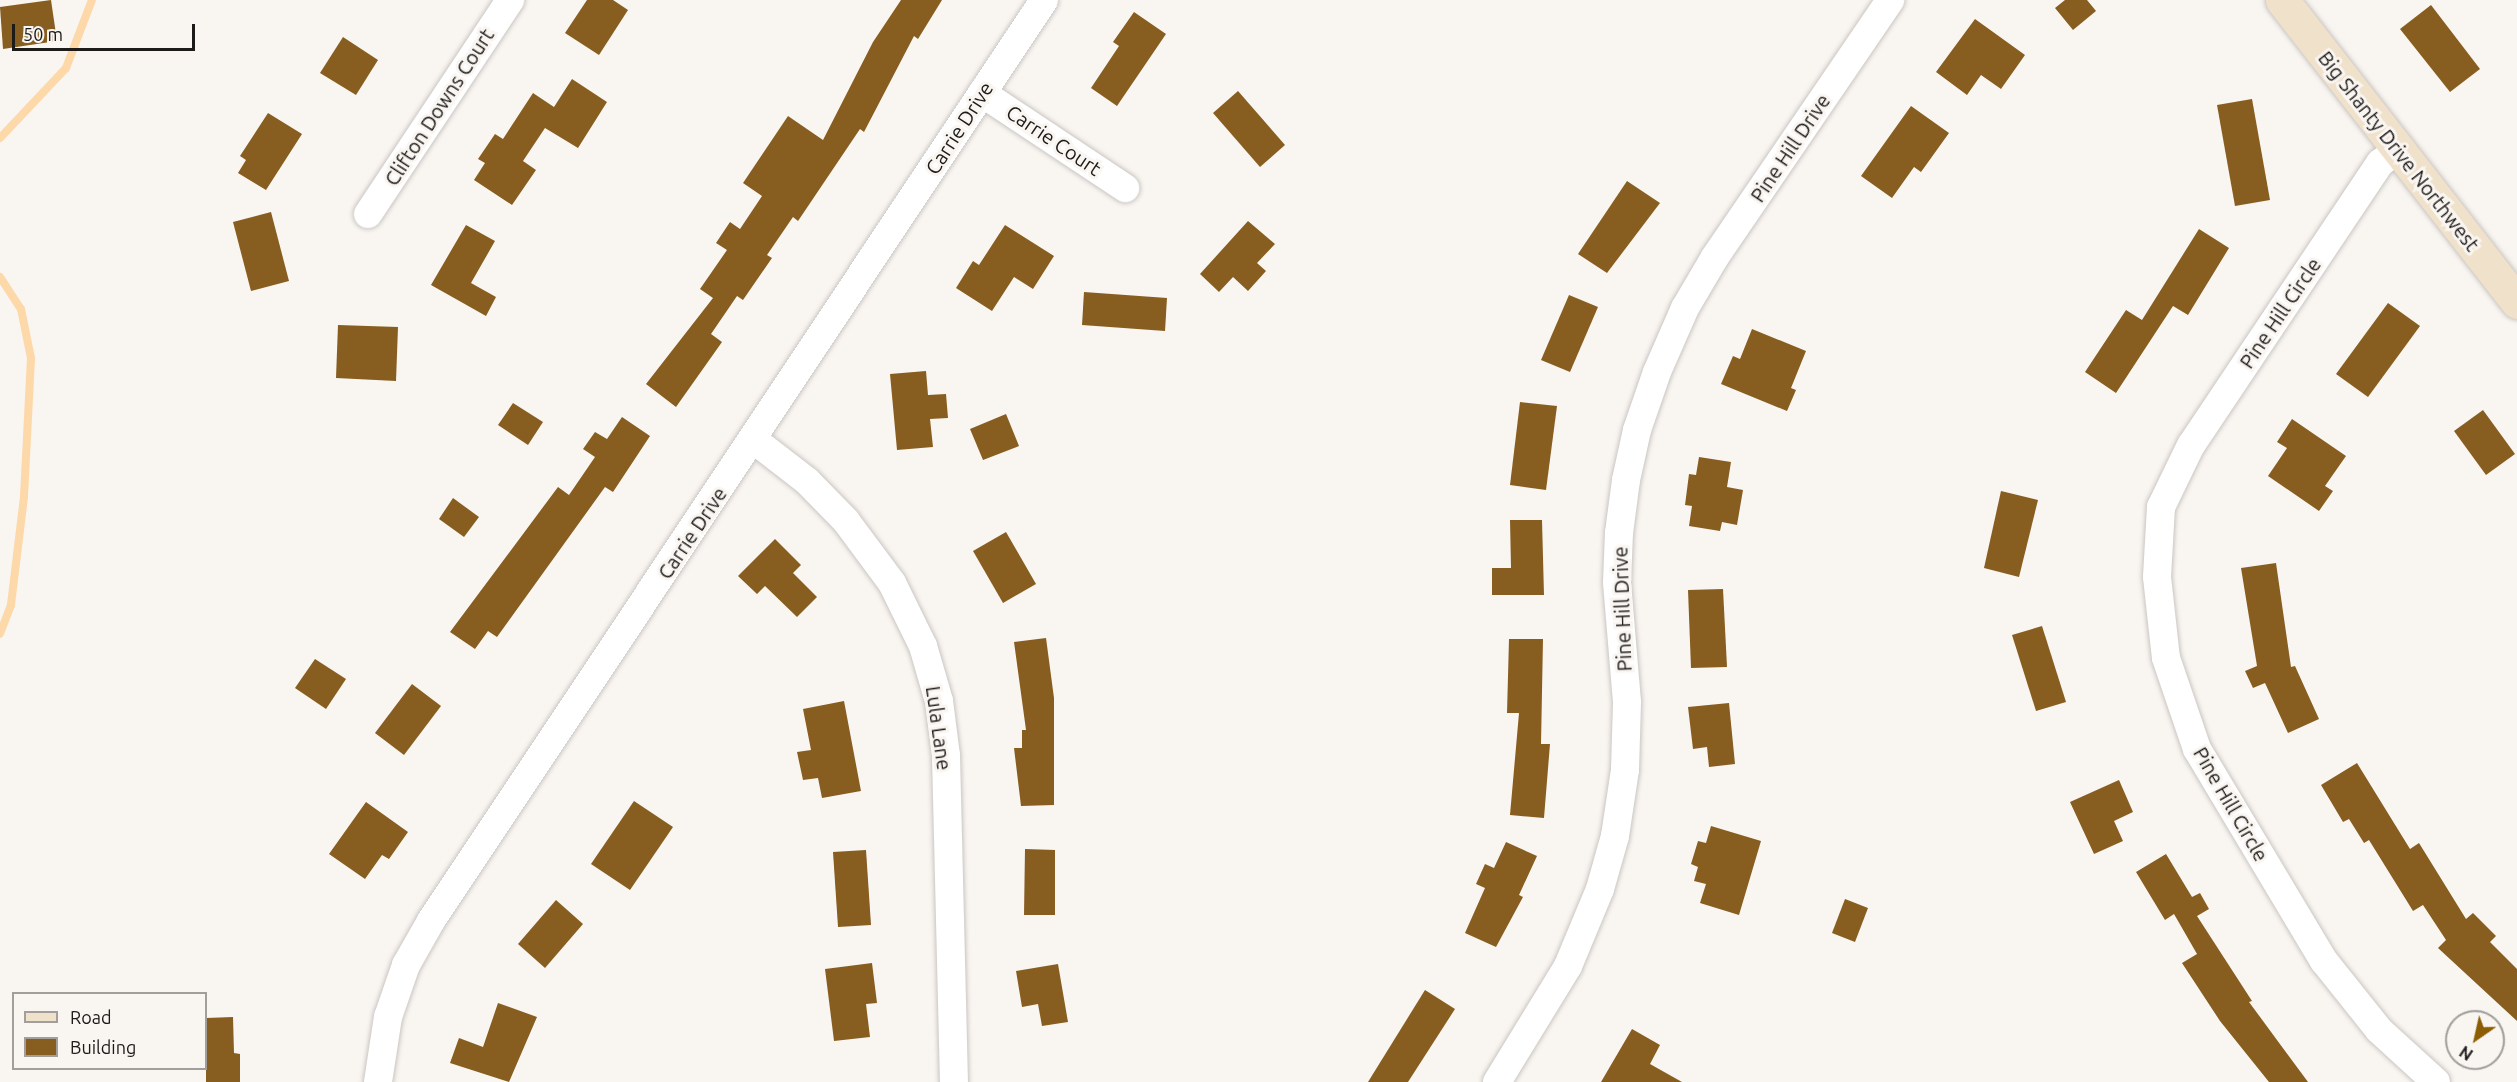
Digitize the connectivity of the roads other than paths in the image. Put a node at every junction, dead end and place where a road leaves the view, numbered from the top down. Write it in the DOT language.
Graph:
graph roads {
  1 [pos="510,0"];
  2 [pos="1044,0"];
  3 [pos="1890,0"];
  4 [pos="2282,0"];
  5 [pos="982,93"];
  6 [pos="2398,149"];
  7 [pos="1125,188"];
  8 [pos="368,214"];
  9 [pos="2517,302"];
  10 [pos="754,440"];
  11 [pos="378,1082"];
  12 [pos="954,1082"];
  13 [pos="1497,1082"];
  14 [pos="2436,1082"];
  1 -- 8 [label="street, Clifton Downs Court"];
  2 -- 5 [label="street, Carrie Drive"];
  3 -- 13 [label="street, Pine Hill Drive"];
  4 -- 6 [label="street, Big Shanty Drive Northwest"];
  5 -- 7 [label="street, Carrie Court"];
  5 -- 10 [label="street, Carrie Drive"];
  6 -- 9 [label="street, Big Shanty Drive Northwest"];
  6 -- 14 [label="street, Pine Hill Circle"];
  10 -- 11 [label="street, Carrie Drive"];
  10 -- 12 [label="street, Lula Lane"];
}
